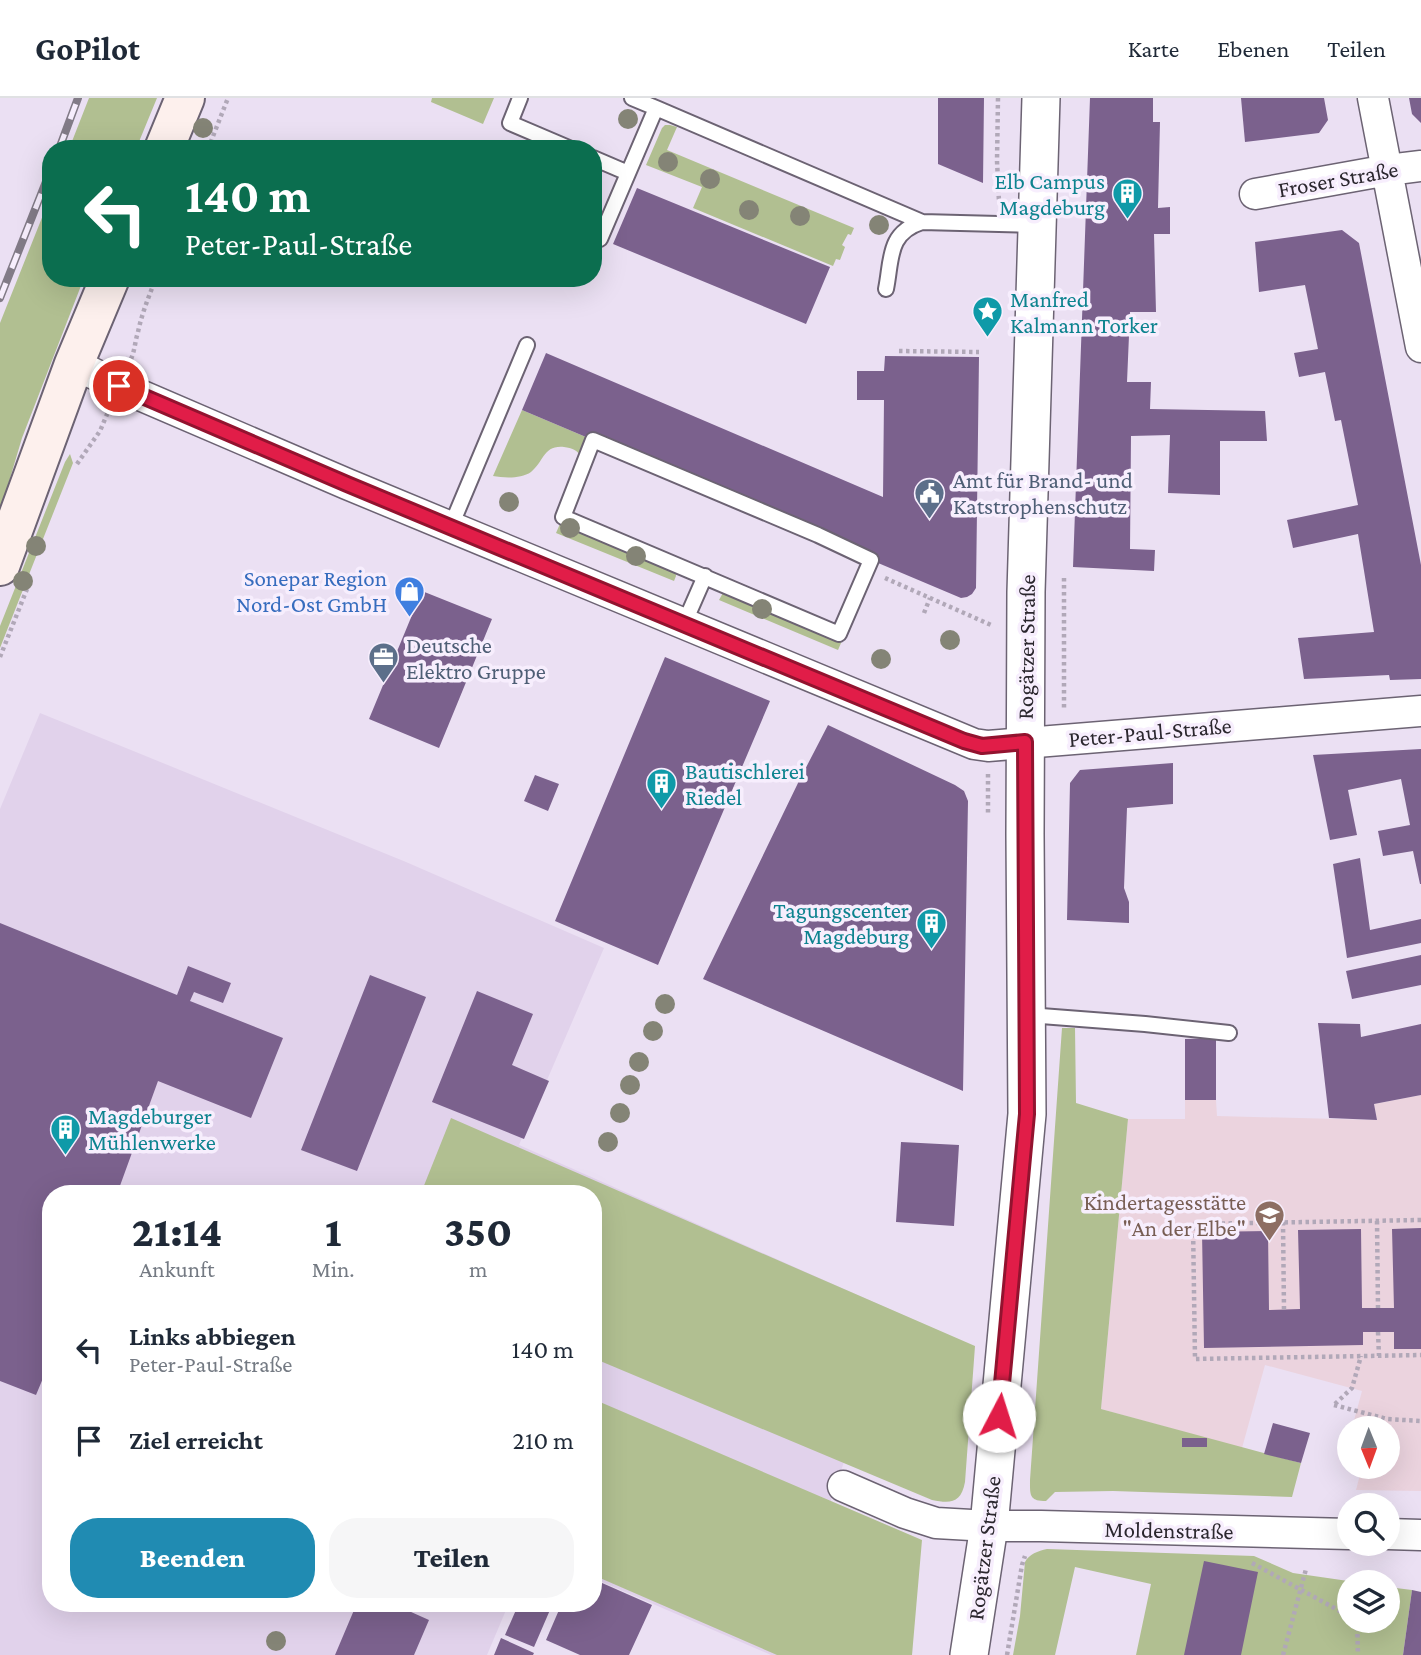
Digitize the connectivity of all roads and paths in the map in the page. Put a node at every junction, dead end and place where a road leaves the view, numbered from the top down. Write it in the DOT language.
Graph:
graph roads {
  1 [pos="185,98"];
  2 [pos="228,98"];
  3 [pos="520,98"];
  4 [pos="632,98"];
  5 [pos="1041,98"];
  6 [pos="1373,98"];
  7 [pos="656,108"];
  8 [pos="168,140"];
  9 [pos="212,140"];
  10 [pos="550,140"];
  11 [pos="602,162"];
  12 [pos="1421,166"];
  13 [pos="1388,170"];
  14 [pos="628,173"];
  15 [pos="1255,194"];
  16 [pos="922,222"];
  17 [pos="1038,225"];
  18 [pos="602,234"];
  19 [pos="106,287"];
  20 [pos="152,287"];
  21 [pos="886,289"];
  22 [pos="527,345"];
  23 [pos="1421,347"];
  24 [pos="135,350"];
  25 [pos="899,351"];
  26 [pos="979,352"];
  27 [pos="74,364"];
  28 [pos="451,526"];
  29 [pos="0,566"];
  30 [pos="878,575"];
  31 [pos="705,576"];
  32 [pos="930,598"];
  33 [pos="923,613"];
  34 [pos="684,624"];
  35 [pos="991,625"];
  36 [pos="1421,710"];
  37 [pos="1025,742"];
  38 [pos="1026,1014"];
  39 [pos="1228,1033"];
  40 [pos="1377,1220"];
  41 [pos="1421,1220"];
  42 [pos="1283,1222"];
  43 [pos="1378,1308"];
  44 [pos="1284,1310"];
  45 [pos="1378,1332"];
  46 [pos="1421,1355"];
  47 [pos="1361,1356"];
  48 [pos="1379,1356"];
  49 [pos="1421,1421"];
  50 [pos="843,1486"];
  51 [pos="989,1527"];
  52 [pos="1337,1534"];
  53 [pos="1400,1534"];
  54 [pos="1421,1535"];
  55 [pos="1027,1550"];
  56 [pos="1306,1569"];
  57 [pos="1300,1590"];
  58 [pos="1337,1610"];
  59 [pos="1357,1633"];
  60 [pos="969,1655"];
  61 [pos="1007,1655"];
  62 [pos="1283,1655"];
  63 [pos="1358,1655"];
  1 -- 8 [label="main road"];
  2 -- 9 [label="path"];
  3 -- 10 [label="lane"];
  4 -- 7 [label="lane"];
  5 -- 17 [label="street, Rogätzer Straße"];
  6 -- 13 [label="street"];
  7 -- 14 [label="lane"];
  7 -- 16 [label="lane"];
  11 -- 14 [label="lane"];
  12 -- 13 [label="street, Froser Straße"];
  13 -- 15 [label="street, Froser Straße"];
  13 -- 23 [label="street"];
  14 -- 18 [label="lane"];
  16 -- 17 [label="lane"];
  16 -- 21 [label="lane"];
  17 -- 37 [label="street, Rogätzer Straße"];
  19 -- 27 [label="main road"];
  20 -- 24 [label="path"];
  22 -- 28 [label="lane"];
  25 -- 26 [label="path"];
  27 -- 28 [label="street, Peter-Paul-Straße"];
  27 -- 29 [label="main road"];
  28 -- 34 [label="street, Peter-Paul-Straße"];
  30 -- 32 [label="path"];
  31 -- 31 [label="lane"];
  31 -- 34 [label="lane"];
  32 -- 33 [label="path"];
  32 -- 35 [label="path"];
  34 -- 37 [label="street, Peter-Paul-Straße"];
  36 -- 37 [label="street, Peter-Paul-Straße"];
  37 -- 38 [label="street, Rogätzer Straße"];
  38 -- 39 [label="lane"];
  38 -- 51 [label="street, Rogätzer Straße"];
  40 -- 41 [label="path"];
  40 -- 42 [label="path"];
  40 -- 43 [label="path"];
  42 -- 44 [label="path"];
  42 -- 47 [label="path"];
  45 -- 48 [label="path"];
  46 -- 48 [label="path"];
  47 -- 48 [label="path"];
  47 -- 49 [label="path"];
  50 -- 51 [label="street, Moldenstraße"];
  51 -- 52 [label="street, Moldenstraße"];
  51 -- 60 [label="street, Rogätzer Straße"];
  53 -- 54 [label="street"];
  55 -- 61 [label="path"];
  56 -- 57 [label="path"];
  57 -- 58 [label="path"];
  57 -- 62 [label="path"];
  59 -- 63 [label="path"];
}
